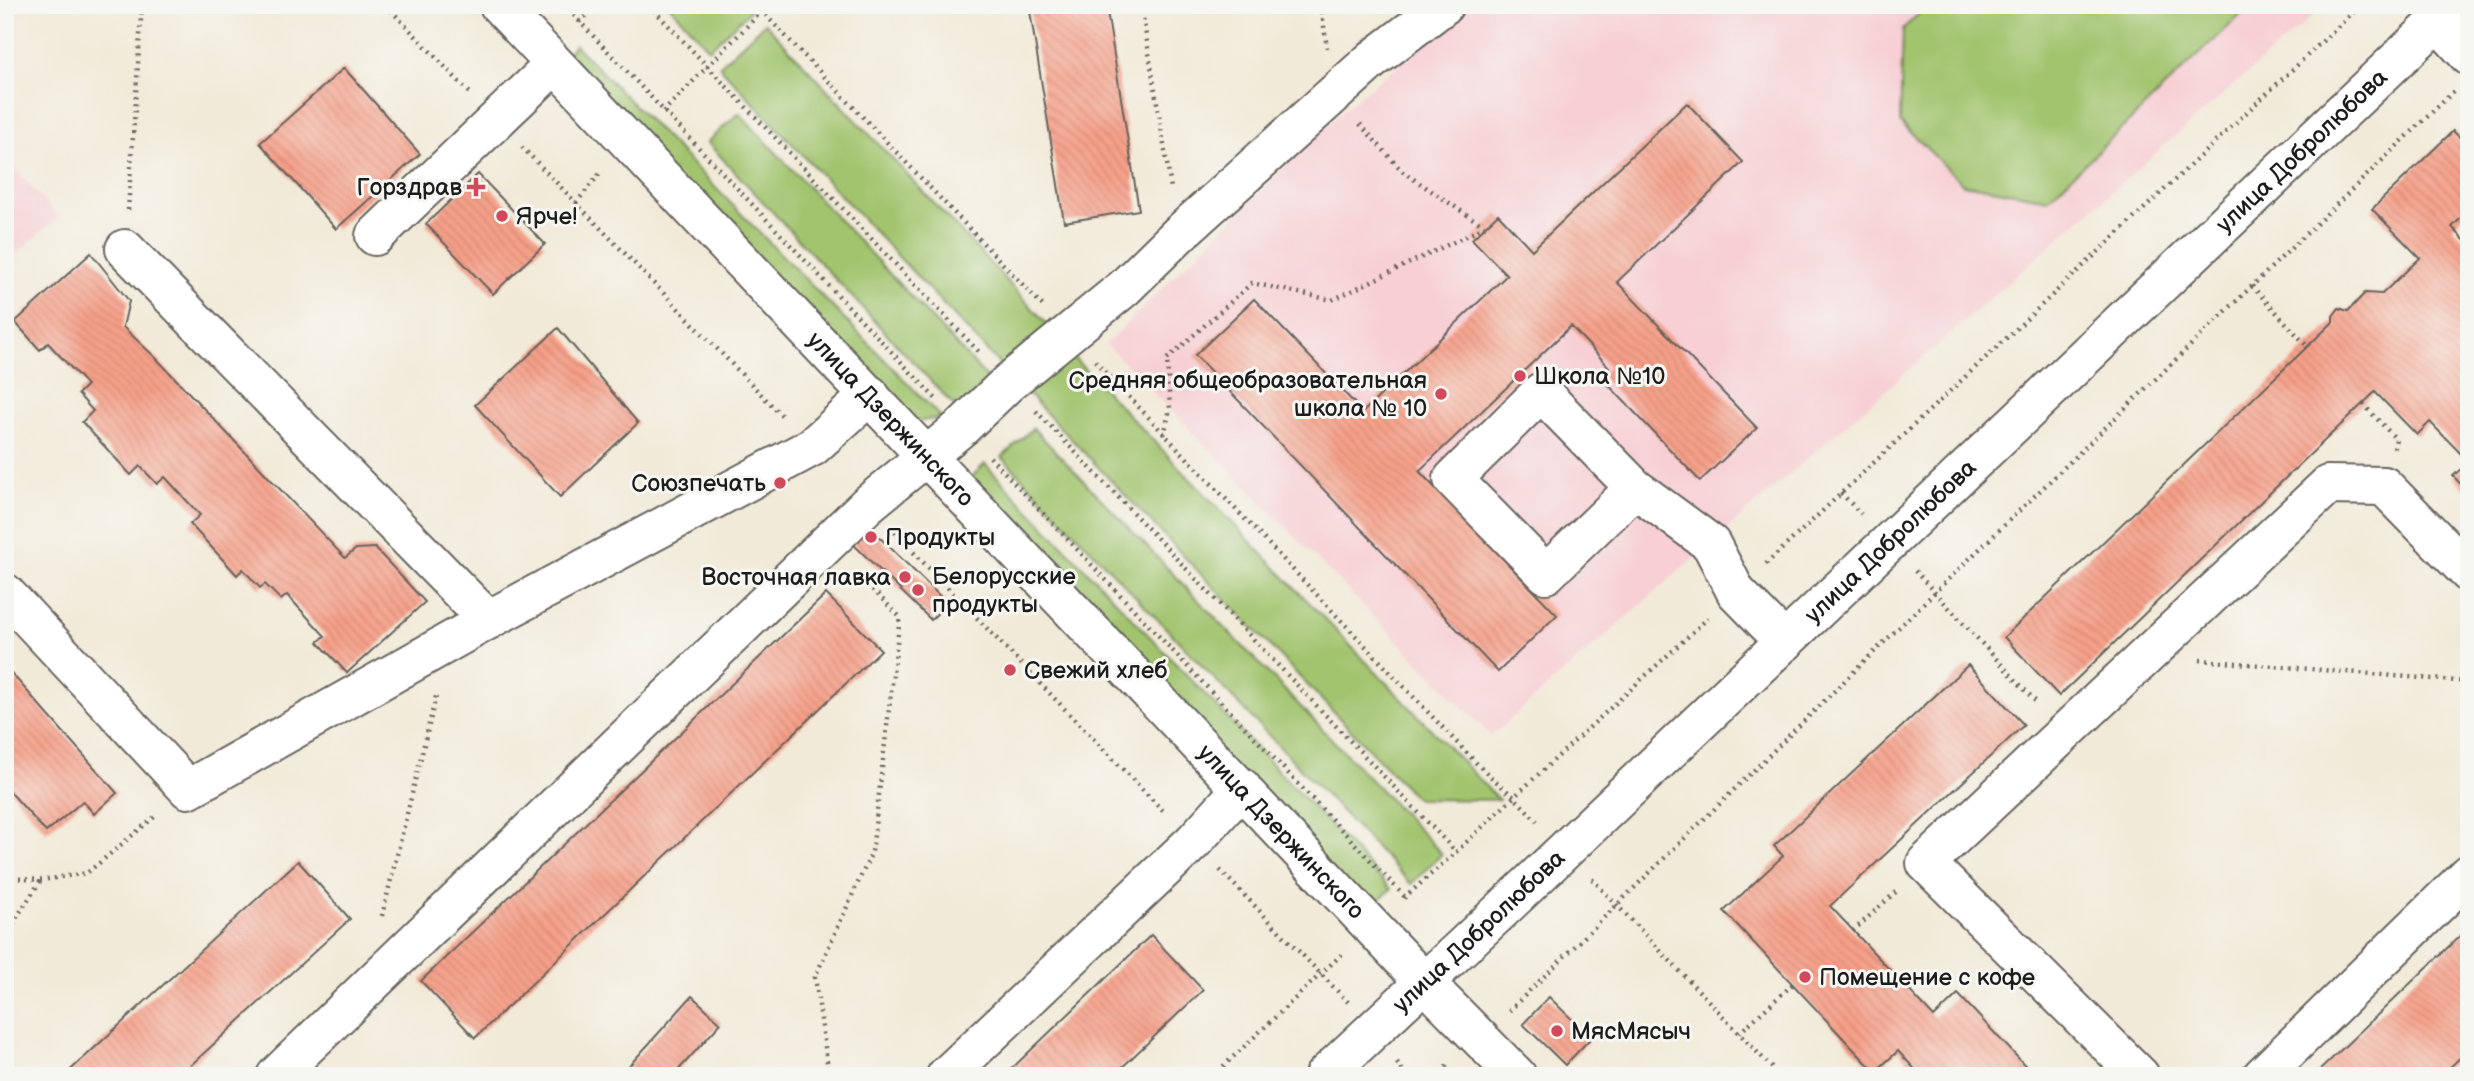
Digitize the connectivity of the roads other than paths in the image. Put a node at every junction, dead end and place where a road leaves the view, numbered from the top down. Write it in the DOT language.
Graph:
graph roads {
  1 [pos="499,5"];
  2 [pos="1444,5"];
  3 [pos="2446,13"];
  4 [pos="554,65"];
  5 [pos="2464,71"];
  6 [pos="374,236"];
  7 [pos="125,249"];
  8 [pos="870,396"];
  9 [pos="926,458"];
  10 [pos="1635,488"];
  11 [pos="2469,573"];
  12 [pos="5,593"];
  13 [pos="488,620"];
  14 [pos="1785,642"];
  15 [pos="1242,788"];
  16 [pos="2469,874"];
  17 [pos="1424,982"];
  18 [pos="276,1076"];
  19 [pos="946,1076"];
  20 [pos="1324,1076"];
  21 [pos="1517,1076"];
  22 [pos="2140,1076"];
  23 [pos="2262,1076"];
  1 -- 4 [label="street, улица Дзержинского"];
  2 -- 9 [label="street"];
  3 -- 5 [label="street"];
  3 -- 14 [label="street, улица Добролюбова"];
  4 -- 6 [label="street"];
  4 -- 8 [label="street, улица Дзержинского"];
  7 -- 13 [label="street"];
  8 -- 9 [label="street, улица Дзержинского"];
  8 -- 13 [label="street"];
  9 -- 15 [label="street, улица Дзержинского"];
  9 -- 18 [label="street"];
  10 -- 10 [label="street"];
  10 -- 14 [label="street"];
  11 -- 22 [label="street"];
  12 -- 13 [label="street"];
  14 -- 17 [label="street, улица Добролюбова"];
  15 -- 17 [label="street, улица Дзержинского"];
  15 -- 19 [label="street"];
  16 -- 23 [label="street"];
  17 -- 20 [label="street, улица Добролюбова"];
  17 -- 21 [label="street, улица Дзержинского"];
}
